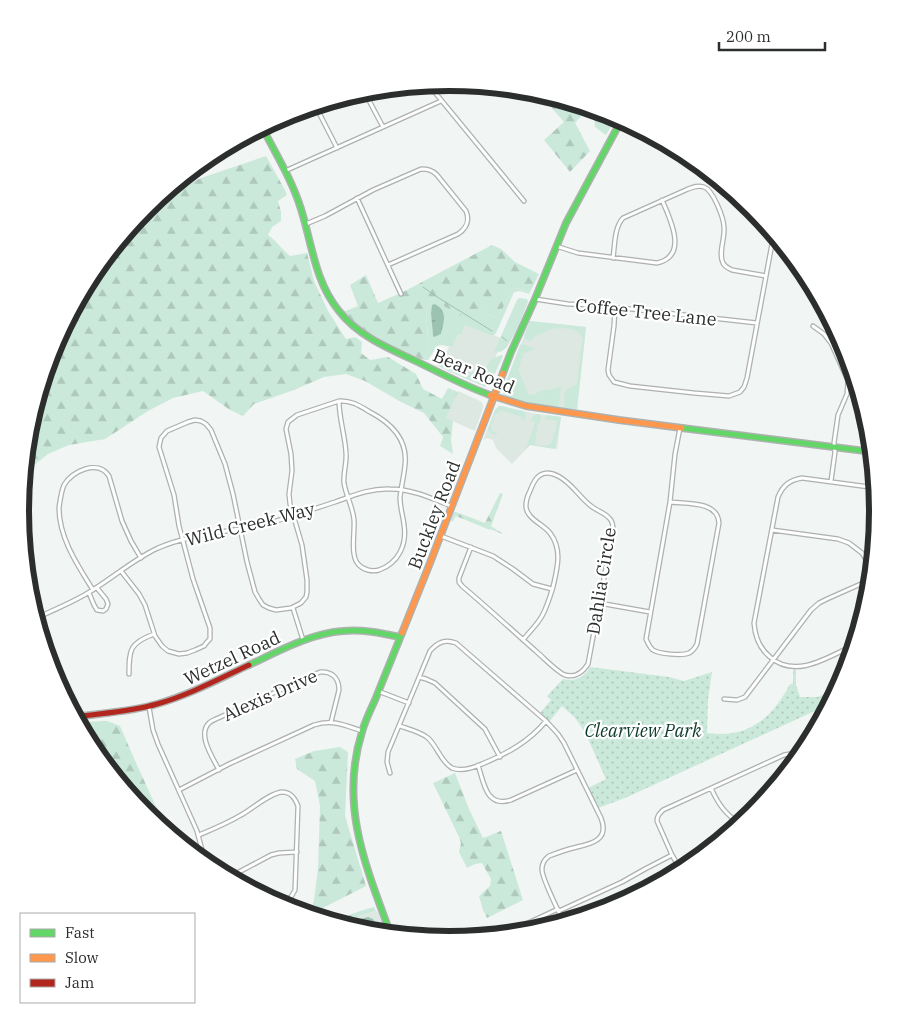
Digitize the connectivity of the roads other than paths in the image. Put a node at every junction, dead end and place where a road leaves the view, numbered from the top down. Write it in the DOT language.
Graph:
graph roads {
  1 [pos="434,92"];
  2 [pos="368,99"];
  3 [pos="441,101"];
  4 [pos="319,112"];
  5 [pos="618,126"];
  6 [pos="383,127"];
  7 [pos="265,133"];
  8 [pos="337,148"];
  9 [pos="285,172"];
  10 [pos="357,198"];
  11 [pos="662,200"];
  12 [pos="524,201"];
  13 [pos="306,224"];
  14 [pos="772,242"];
  15 [pos="556,246"];
  16 [pos="613,258"];
  17 [pos="388,265"];
  18 [pos="766,276"];
  19 [pos="401,294"];
  20 [pos="535,299"];
  21 [pos="615,307"];
  22 [pos="758,323"];
  23 [pos="813,326"];
  24 [pos="493,396"];
  25 [pos="339,401"];
  26 [pos="680,427"];
  27 [pos="834,447"];
  28 [pos="866,451"];
  29 [pos="831,481"];
  30 [pos="869,487"];
  31 [pos="402,490"];
  32 [pos="348,497"];
  33 [pos="670,502"];
  34 [pos="451,506"];
  35 [pos="293,516"];
  36 [pos="240,528"];
  37 [pos="772,530"];
  38 [pos="440,536"];
  39 [pos="183,540"];
  40 [pos="471,547"];
  41 [pos="140,558"];
  42 [pos="867,564"];
  43 [pos="121,571"];
  44 [pos="864,582"];
  45 [pos="97,588"];
  46 [pos="552,589"];
  47 [pos="93,590"];
  48 [pos="89,593"];
  49 [pos="599,604"];
  50 [pos="293,608"];
  51 [pos="650,612"];
  52 [pos="42,616"];
  53 [pos="154,634"];
  54 [pos="400,637"];
  55 [pos="304,640"];
  56 [pos="523,640"];
  57 [pos="848,648"];
  58 [pos="773,660"];
  59 [pos="129,674"];
  60 [pos="419,677"];
  61 [pos="378,690"];
  62 [pos="724,699"];
  63 [pos="409,703"];
  64 [pos="149,707"];
  65 [pos="81,715"];
  66 [pos="546,721"];
  67 [pos="332,722"];
  68 [pos="400,726"];
  69 [pos="362,731"];
  70 [pos="793,753"];
  71 [pos="500,757"];
  72 [pos="478,765"];
  73 [pos="219,770"];
  74 [pos="577,770"];
  75 [pos="390,773"];
  76 [pos="711,788"];
  77 [pos="179,790"];
  78 [pos="735,820"];
  79 [pos="199,835"];
  80 [pos="203,852"];
  81 [pos="297,852"];
  82 [pos="672,855"];
  83 [pos="678,865"];
  84 [pos="235,873"];
  85 [pos="287,899"];
  86 [pos="558,910"];
  87 [pos="561,917"];
  88 [pos="524,926"];
  89 [pos="388,928"];
  1 -- 3 [label="street"];
  2 -- 6 [label="street"];
  3 -- 6 [label="street"];
  3 -- 12 [label="street"];
  4 -- 8 [label="street"];
  5 -- 15 [label="street, Buckley Road"];
  6 -- 8 [label="street"];
  7 -- 9 [label="street, Bear Road"];
  8 -- 9 [label="street"];
  9 -- 13 [label="street, Bear Road"];
  10 -- 13 [label="street"];
  10 -- 17 [label="street"];
  10 -- 17 [label="street"];
  11 -- 16 [label="street"];
  11 -- 16 [label="street"];
  11 -- 18 [label="street"];
  13 -- 24 [label="street, Bear Road"];
  14 -- 18 [label="street"];
  15 -- 16 [label="street"];
  15 -- 20 [label="street, Buckley Road"];
  17 -- 19 [label="street"];
  18 -- 22 [label="street"];
  20 -- 21 [label="street, Coffee Tree Lane"];
  20 -- 24 [label="street, Buckley Road"];
  21 -- 22 [label="street, Coffee Tree Lane"];
  21 -- 22 [label="street"];
  23 -- 27 [label="street"];
  24 -- 26 [label="street, Bear Road"];
  24 -- 34 [label="street, Buckley Road"];
  25 -- 31 [label="street"];
  25 -- 32 [label="street"];
  25 -- 35 [label="street"];
  26 -- 27 [label="street, Bear Road"];
  26 -- 33 [label="street"];
  27 -- 28 [label="street, Bear Road"];
  27 -- 29 [label="street"];
  29 -- 30 [label="street"];
  29 -- 37 [label="street"];
  31 -- 32 [label="street, Wild Creek Way"];
  31 -- 32 [label="street"];
  31 -- 34 [label="street, Wild Creek Way"];
  32 -- 35 [label="street, Wild Creek Way"];
  33 -- 51 [label="street"];
  33 -- 51 [label="street"];
  34 -- 38 [label="street, Buckley Road"];
  35 -- 36 [label="street, Wild Creek Way"];
  35 -- 50 [label="street"];
  36 -- 39 [label="street, Wild Creek Way"];
  36 -- 39 [label="street"];
  36 -- 50 [label="street"];
  37 -- 42 [label="street"];
  37 -- 58 [label="street"];
  38 -- 40 [label="street"];
  38 -- 54 [label="street, Buckley Road"];
  39 -- 41 [label="street, Wild Creek Way"];
  39 -- 53 [label="street"];
  40 -- 46 [label="street"];
  40 -- 56 [label="street"];
  41 -- 43 [label="street, Wild Creek Way"];
  41 -- 47 [label="street"];
  43 -- 45 [label="street, Wild Creek Way"];
  43 -- 53 [label="street"];
  44 -- 58 [label="street"];
  45 -- 47 [label="street, Wild Creek Way"];
  45 -- 48 [label="street"];
  46 -- 49 [label="street, Dahlia Circle"];
  46 -- 56 [label="street, Dahlia Circle"];
  47 -- 48 [label="street, Wild Creek Way"];
  48 -- 52 [label="street, Wild Creek Way"];
  49 -- 51 [label="street"];
  49 -- 56 [label="street, Dahlia Circle"];
  50 -- 55 [label="street"];
  53 -- 59 [label="street"];
  54 -- 55 [label="street, Wetzel Road"];
  54 -- 61 [label="street, Buckley Road"];
  55 -- 64 [label="street, Wetzel Road"];
  57 -- 58 [label="street"];
  58 -- 62 [label="street"];
  60 -- 63 [label="street"];
  60 -- 66 [label="street"];
  60 -- 71 [label="street"];
  61 -- 63 [label="street"];
  61 -- 69 [label="street, Buckley Road"];
  63 -- 68 [label="street"];
  64 -- 65 [label="street, Wetzel Road"];
  64 -- 77 [label="street"];
  66 -- 71 [label="street"];
  66 -- 74 [label="street"];
  67 -- 69 [label="street"];
  67 -- 73 [label="street"];
  67 -- 73 [label="street, Alexis Drive"];
  68 -- 72 [label="street"];
  68 -- 75 [label="street"];
  69 -- 89 [label="street, Buckley Road"];
  70 -- 76 [label="street"];
  71 -- 72 [label="street"];
  72 -- 74 [label="street"];
  73 -- 77 [label="street"];
  74 -- 86 [label="street"];
  76 -- 78 [label="street"];
  76 -- 82 [label="street"];
  77 -- 79 [label="street"];
  79 -- 80 [label="street"];
  79 -- 81 [label="street"];
  81 -- 84 [label="street"];
  81 -- 85 [label="street"];
  82 -- 83 [label="street"];
  82 -- 86 [label="street"];
  86 -- 87 [label="street"];
  86 -- 88 [label="street"];
}
